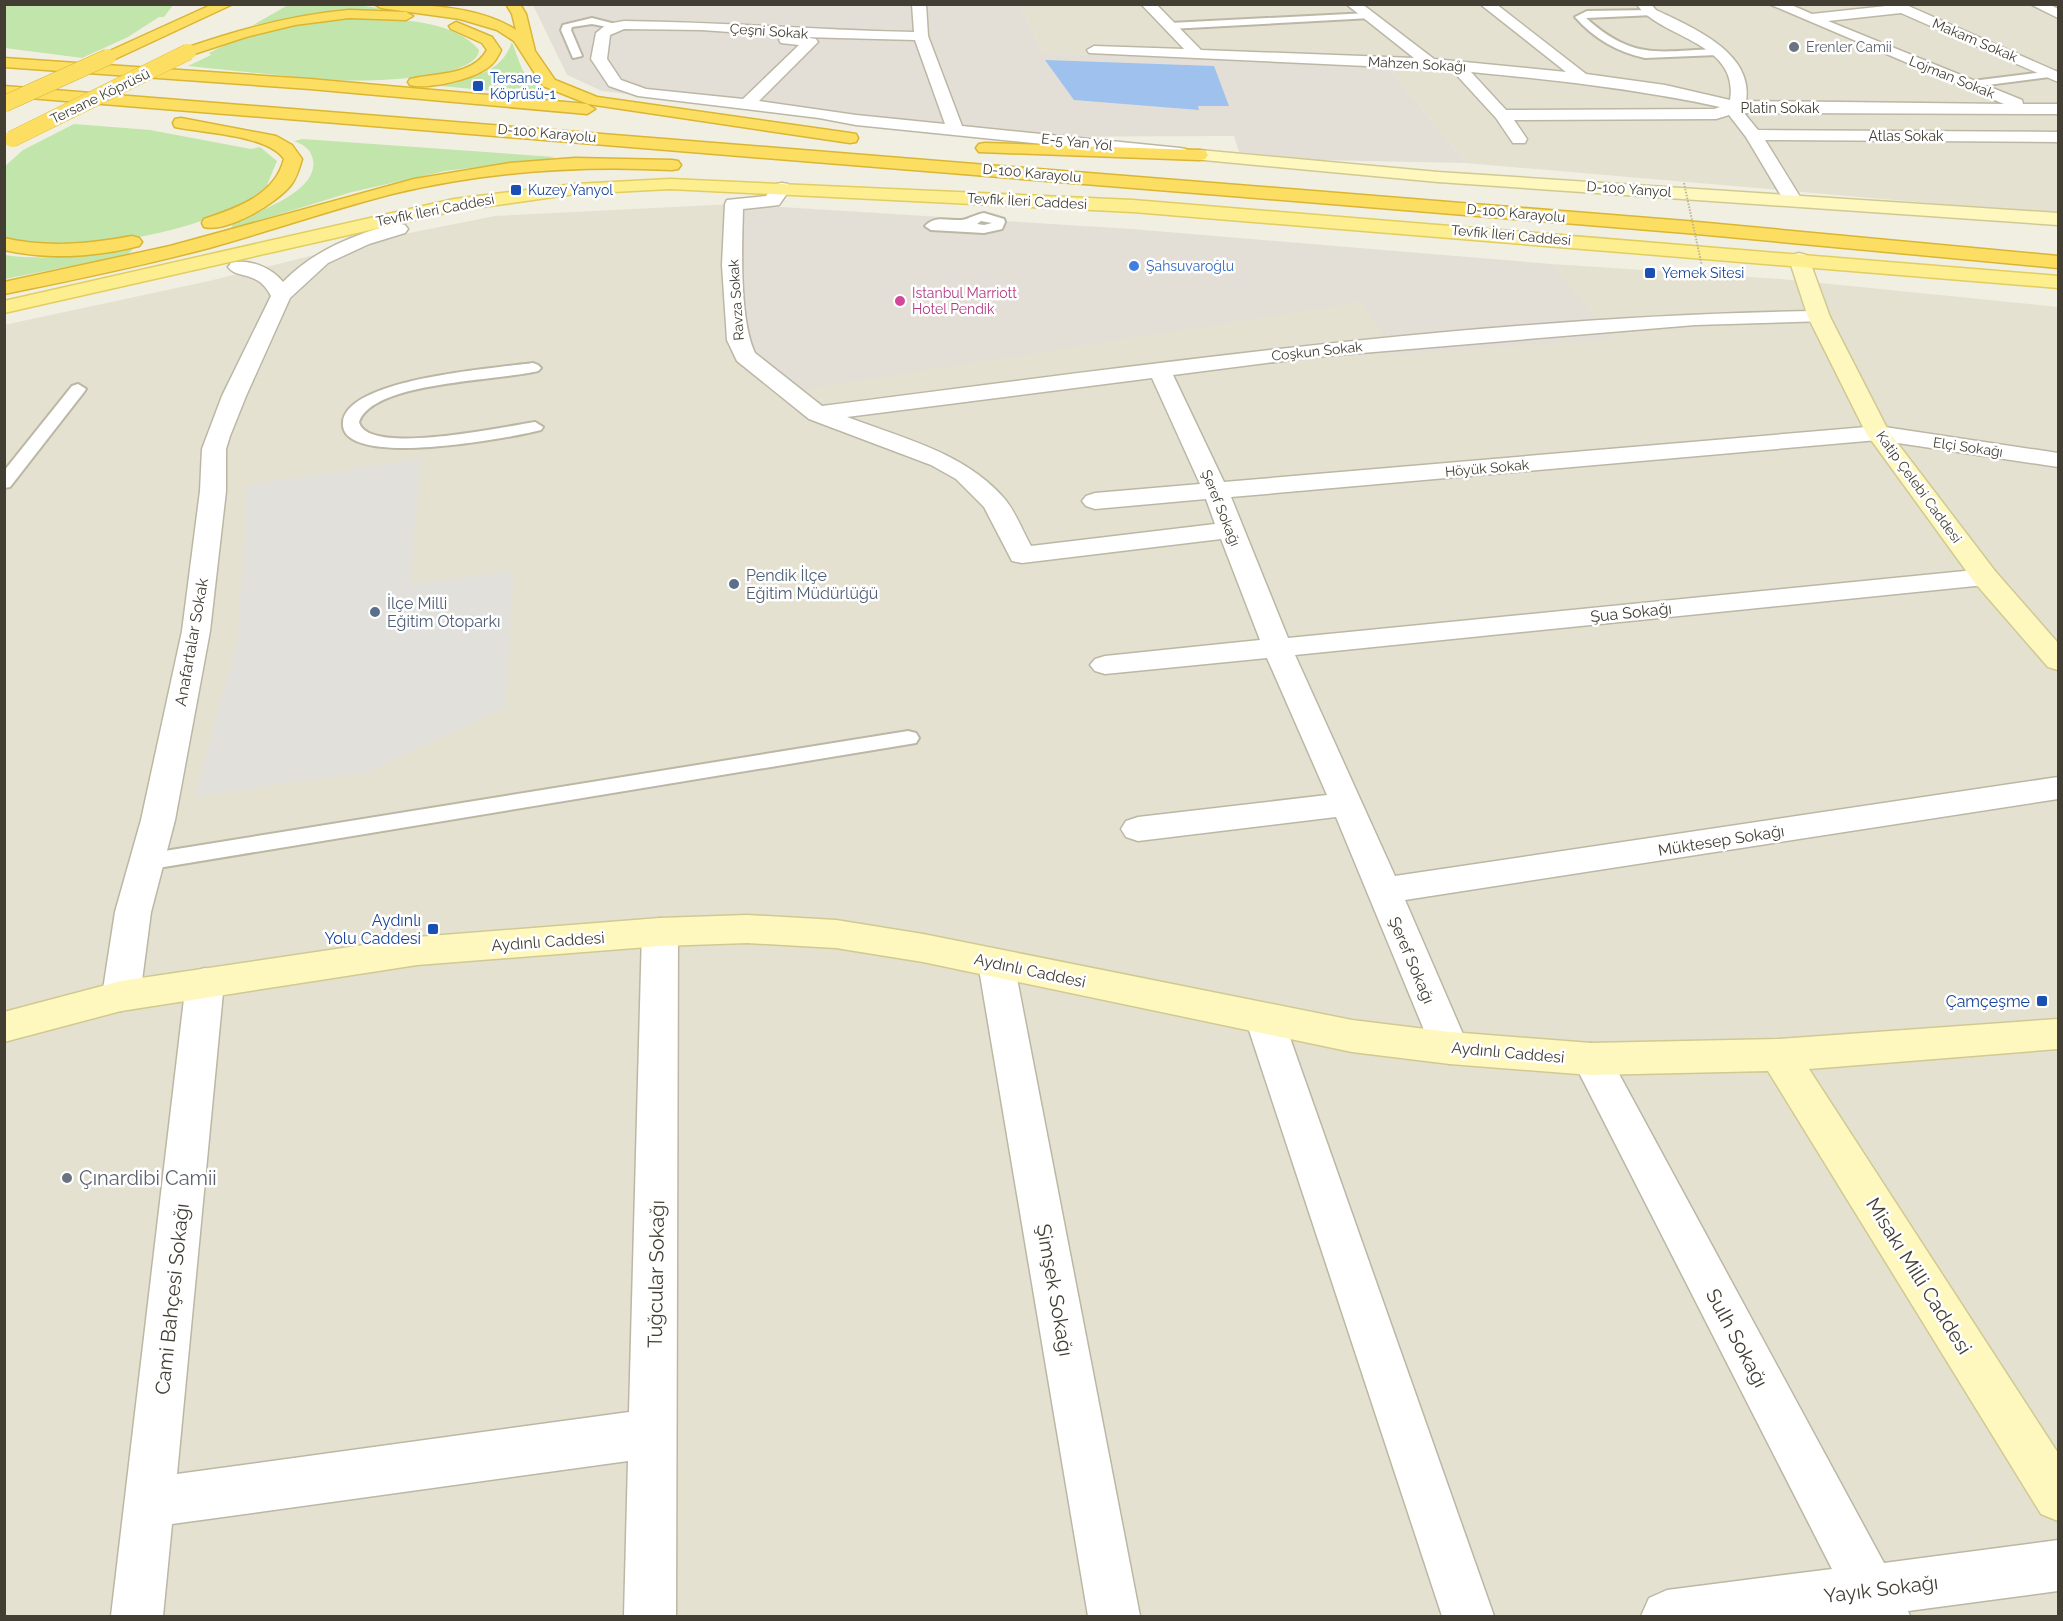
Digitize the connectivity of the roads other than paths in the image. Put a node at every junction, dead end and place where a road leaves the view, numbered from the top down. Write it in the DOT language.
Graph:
graph roads {
  1 [pos="202,4"];
  2 [pos="225,4"];
  3 [pos="240,4"];
  4 [pos="381,4"];
  5 [pos="513,4"];
  6 [pos="919,4"];
  7 [pos="1148,4"];
  8 [pos="1353,4"];
  9 [pos="1486,4"];
  10 [pos="1776,4"];
  11 [pos="186,6"];
  12 [pos="1897,7"];
  13 [pos="1650,8"];
  14 [pos="715,12"];
  15 [pos="254,15"];
  16 [pos="1368,16"];
  17 [pos="1807,18"];
  18 [pos="618,26"];
  19 [pos="702,26"];
  20 [pos="1170,26"];
  21 [pos="745,29"];
  22 [pos="921,36"];
  23 [pos="1969,38"];
  24 [pos="1936,42"];
  25 [pos="153,43"];
  26 [pos="1914,44"];
  27 [pos="1880,48"];
  28 [pos="528,50"];
  29 [pos="1094,50"];
  30 [pos="188,52"];
  31 [pos="1718,52"];
  32 [pos="1196,53"];
  33 [pos="4,56"];
  34 [pos="577,56"];
  35 [pos="4,62"];
  36 [pos="1430,63"];
  37 [pos="49,65"];
  38 [pos="1457,66"];
  39 [pos="2056,75"];
  40 [pos="4,77"];
  41 [pos="1581,78"];
  42 [pos="310,84"];
  43 [pos="1972,84"];
  44 [pos="4,91"];
  45 [pos="747,104"];
  46 [pos="4,105"];
  47 [pos="1737,106"];
  48 [pos="36,107"];
  49 [pos="2028,109"];
  50 [pos="2058,109"];
  51 [pos="1502,115"];
  52 [pos="162,120"];
  53 [pos="593,122"];
  54 [pos="652,126"];
  55 [pos="768,126"];
  56 [pos="955,130"];
  57 [pos="1753,135"];
  58 [pos="2058,137"];
  59 [pos="1519,139"];
  60 [pos="7,143"];
  61 [pos="947,147"];
  62 [pos="972,150"];
  63 [pos="1199,155"];
  64 [pos="792,169"];
  65 [pos="1227,189"];
  66 [pos="777,194"];
  67 [pos="1793,200"];
  68 [pos="991,210"];
  69 [pos="2058,219"];
  70 [pos="1828,221"];
  71 [pos="974,226"];
  72 [pos="398,229"];
  73 [pos="4,244"];
  74 [pos="2058,262"];
  75 [pos="1801,264"];
  76 [pos="238,267"];
  77 [pos="2058,282"];
  78 [pos="4,288"];
  79 [pos="2058,292"];
  80 [pos="281,296"];
  81 [pos="4,307"];
  82 [pos="1819,317"];
  83 [pos="4,319"];
  84 [pos="533,368"];
  85 [pos="1160,371"];
  86 [pos="78,389"];
  87 [pos="817,414"];
  88 [pos="535,427"];
  89 [pos="1878,434"];
  90 [pos="2058,460"];
  91 [pos="4,483"];
  92 [pos="1216,492"];
  93 [pos="1095,501"];
  94 [pos="1230,530"];
  95 [pos="1985,577"];
  96 [pos="1277,647"];
  97 [pos="2058,661"];
  98 [pos="1105,665"];
  99 [pos="908,738"];
  100 [pos="2058,789"];
  101 [pos="1347,804"];
  102 [pos="1138,829"];
  103 [pos="146,862"];
  104 [pos="1383,891"];
  105 [pos="660,932"];
  106 [pos="996,963"];
  107 [pos="205,982"];
  108 [pos="121,996"];
  109 [pos="1264,1018"];
  110 [pos="4,1027"];
  111 [pos="2058,1034"];
  112 [pos="1450,1048"];
  113 [pos="1779,1055"];
  114 [pos="1591,1059"];
  115 [pos="654,1433"];
  116 [pos="2058,1497"];
  117 [pos="151,1502"];
  118 [pos="2058,1566"];
  119 [pos="1877,1604"];
  120 [pos="137,1617"];
  121 [pos="650,1617"];
  122 [pos="1114,1617"];
  123 [pos="1468,1617"];
  124 [pos="1667,1617"];
  1 -- 25 [label="highway"];
  2 -- 25 [label="highway"];
  3 -- 25 [label="highway"];
  4 -- 28 [label="highway"];
  5 -- 28 [label="highway"];
  6 -- 22 [label="street"];
  7 -- 20 [label="street"];
  8 -- 16 [label="street"];
  9 -- 41 [label="street"];
  10 -- 17 [label="street, Lojman Sokak"];
  11 -- 25 [label="highway"];
  12 -- 17 [label="street"];
  12 -- 23 [label="street, Makam Sokak"];
  13 -- 31 [label="street"];
  13 -- 31 [label="lane"];
  14 -- 19 [label="street"];
  15 -- 30 [label="highway"];
  16 -- 20 [label="lane"];
  16 -- 36 [label="street"];
  17 -- 27 [label="street, Lojman Sokak"];
  18 -- 19 [label="street, Çeşni Sokak"];
  18 -- 34 [label="lane"];
  18 -- 45 [label="street, E-5 Yan Yol"];
  19 -- 21 [label="street, Çeşni Sokak"];
  20 -- 32 [label="street"];
  21 -- 22 [label="street, Çeşni Sokak"];
  21 -- 45 [label="street"];
  22 -- 56 [label="street"];
  23 -- 24 [label="street"];
  23 -- 39 [label="street, Makam Sokak"];
  25 -- 46 [label="highway, bridge"];
  25 -- 48 [label="highway, Tersane Köprüsü"];
  26 -- 27 [label="street"];
  27 -- 43 [label="street, Lojman Sokak"];
  28 -- 55 [label="highway"];
  29 -- 32 [label="street, Mahzen Sokağı"];
  30 -- 42 [label="highway"];
  30 -- 60 [label="highway, Tersane Köprüsü, bridge"];
  31 -- 47 [label="street"];
  32 -- 36 [label="street, Mahzen Sokağı"];
  33 -- 37 [label="highway"];
  35 -- 37 [label="highway"];
  36 -- 38 [label="street, Mahzen Sokağı"];
  37 -- 42 [label="highway"];
  38 -- 41 [label="street, Mahzen Sokağı"];
  38 -- 51 [label="street"];
  39 -- 43 [label="lane"];
  40 -- 53 [label="highway, D-100 Karayolu"];
  41 -- 47 [label="street, Mahzen Sokağı"];
  42 -- 55 [label="highway"];
  43 -- 49 [label="street, Lojman Sokak"];
  44 -- 65 [label="highway, D-100 Karayolu"];
  45 -- 56 [label="street, E-5 Yan Yol"];
  46 -- 52 [label="highway"];
  47 -- 49 [label="street, Platin Sokak"];
  47 -- 51 [label="street, Platin Sokak"];
  47 -- 57 [label="street"];
  49 -- 50 [label="street, Platin Sokak"];
  51 -- 59 [label="street"];
  52 -- 64 [label="highway"];
  52 -- 73 [label="highway"];
  54 -- 55 [label="highway"];
  56 -- 63 [label="street, E-5 Yan Yol"];
  57 -- 58 [label="street, Atlas Sokak"];
  57 -- 67 [label="street"];
  61 -- 63 [label="highway"];
  62 -- 70 [label="highway, D-100 Karayolu"];
  63 -- 67 [label="main road, D-100 Yanyol"];
  64 -- 65 [label="highway"];
  64 -- 78 [label="highway"];
  65 -- 74 [label="highway, D-100 Karayolu"];
  66 -- 68 [label="main road, Tevfik İleri Caddesi"];
  66 -- 72 [label="main road, Tevfik İleri Caddesi"];
  66 -- 81 [label="main road, Tevfik İleri Caddesi"];
  66 -- 87 [label="street, Ravza Sokak"];
  67 -- 69 [label="main road, D-100 Yanyol"];
  68 -- 71 [label="lane"];
  68 -- 75 [label="main road, Tevfik İleri Caddesi"];
  72 -- 76 [label="main road, Tevfik İleri Caddesi"];
  72 -- 80 [label="street, Anafartalar Sokak"];
  75 -- 77 [label="main road, Tevfik İleri Caddesi"];
  75 -- 79 [label="main road, Tevfik İleri Caddesi"];
  75 -- 82 [label="main road, Katip Çelebi Caddesi"];
  76 -- 80 [label="street"];
  76 -- 83 [label="main road, Tevfik İleri Caddesi"];
  80 -- 103 [label="street, Anafartalar Sokak"];
  82 -- 85 [label="street, Coşkun Sokak"];
  82 -- 89 [label="main road, Katip Çelebi Caddesi"];
  84 -- 88 [label="lane"];
  85 -- 87 [label="street, Coşkun Sokak"];
  85 -- 92 [label="street, Şeref Sokağı"];
  86 -- 91 [label="lane"];
  87 -- 94 [label="street"];
  89 -- 90 [label="street, Elçi Sokağı"];
  89 -- 92 [label="street, Höyük Sokak"];
  89 -- 95 [label="main road, Katip Çelebi Caddesi"];
  92 -- 93 [label="street, Höyük Sokak"];
  92 -- 94 [label="street, Şeref Sokağı"];
  94 -- 96 [label="street, Şeref Sokağı"];
  95 -- 96 [label="street, Şua Sokağı"];
  95 -- 97 [label="main road, Katip Çelebi Caddesi"];
  96 -- 98 [label="street"];
  96 -- 101 [label="street, Şeref Sokağı"];
  99 -- 103 [label="lane"];
  100 -- 104 [label="street, Müktesep Sokağı"];
  101 -- 102 [label="street"];
  101 -- 104 [label="street, Şeref Sokağı"];
  103 -- 108 [label="street, Anafartalar Sokak"];
  104 -- 112 [label="street, Şeref Sokağı"];
  105 -- 106 [label="main road, Aydınlı Caddesi"];
  105 -- 107 [label="main road, Aydınlı Caddesi"];
  105 -- 115 [label="street, Tuğcular Sokağı"];
  106 -- 109 [label="main road, Aydınlı Caddesi"];
  106 -- 122 [label="street, Şimşek Sokağı"];
  107 -- 108 [label="main road, Aydınlı Caddesi"];
  107 -- 117 [label="street, Cami Bahçesi Sokağı"];
  108 -- 110 [label="main road, Aydınlı Caddesi"];
  109 -- 112 [label="main road, Aydınlı Caddesi"];
  109 -- 123 [label="street"];
  111 -- 113 [label="main road, Aydınlı Caddesi"];
  112 -- 114 [label="main road, Aydınlı Caddesi"];
  113 -- 114 [label="main road, Aydınlı Caddesi"];
  113 -- 116 [label="main road, Misakı Milli Caddesi"];
  114 -- 119 [label="street, Sulh Sokağı"];
  115 -- 117 [label="street"];
  115 -- 121 [label="street, Tuğcular Sokağı"];
  117 -- 120 [label="street, Cami Bahçesi Sokağı"];
  118 -- 119 [label="street, Yayık Sokağı"];
  119 -- 124 [label="street, Yayık Sokağı"];
}
